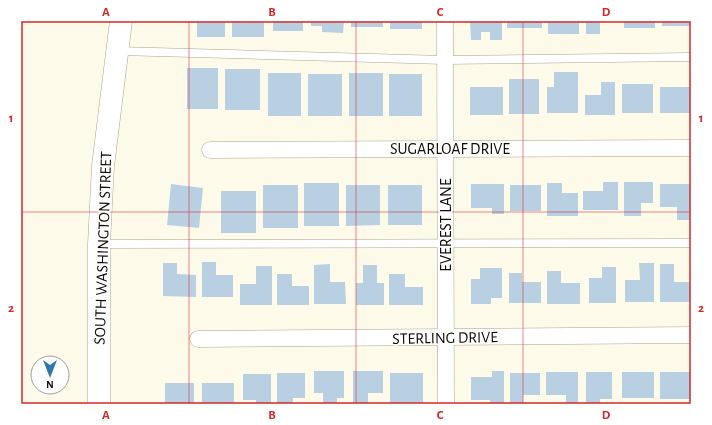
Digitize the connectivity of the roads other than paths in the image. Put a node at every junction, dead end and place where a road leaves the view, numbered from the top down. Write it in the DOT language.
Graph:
graph roads {
  1 [pos="121,21"];
  2 [pos="445,21"];
  3 [pos="116,51"];
  4 [pos="691,57"];
  5 [pos="445,60"];
  6 [pos="445,148"];
  7 [pos="691,148"];
  8 [pos="210,150"];
  9 [pos="691,243"];
  10 [pos="99,244"];
  11 [pos="445,244"];
  12 [pos="691,335"];
  13 [pos="446,337"];
  14 [pos="198,339"];
  15 [pos="99,404"];
  16 [pos="446,404"];
  1 -- 3 [label="main road, SOUTH WASHINGTON STREET"];
  2 -- 5 [label="street, EVEREST LANE"];
  3 -- 5 [label="lane"];
  3 -- 10 [label="main road, SOUTH WASHINGTON STREET"];
  4 -- 5 [label="lane"];
  5 -- 6 [label="street, EVEREST LANE"];
  6 -- 7 [label="street, SUGARLOAF DRIVE"];
  6 -- 8 [label="street, SUGARLOAF DRIVE"];
  6 -- 11 [label="street, EVEREST LANE"];
  9 -- 11 [label="lane"];
  10 -- 11 [label="lane"];
  10 -- 15 [label="main road, SOUTH WASHINGTON STREET"];
  11 -- 13 [label="street, EVEREST LANE"];
  12 -- 13 [label="street, STERLING DRIVE"];
  13 -- 14 [label="street, STERLING DRIVE"];
  13 -- 16 [label="street, EVEREST LANE"];
}
